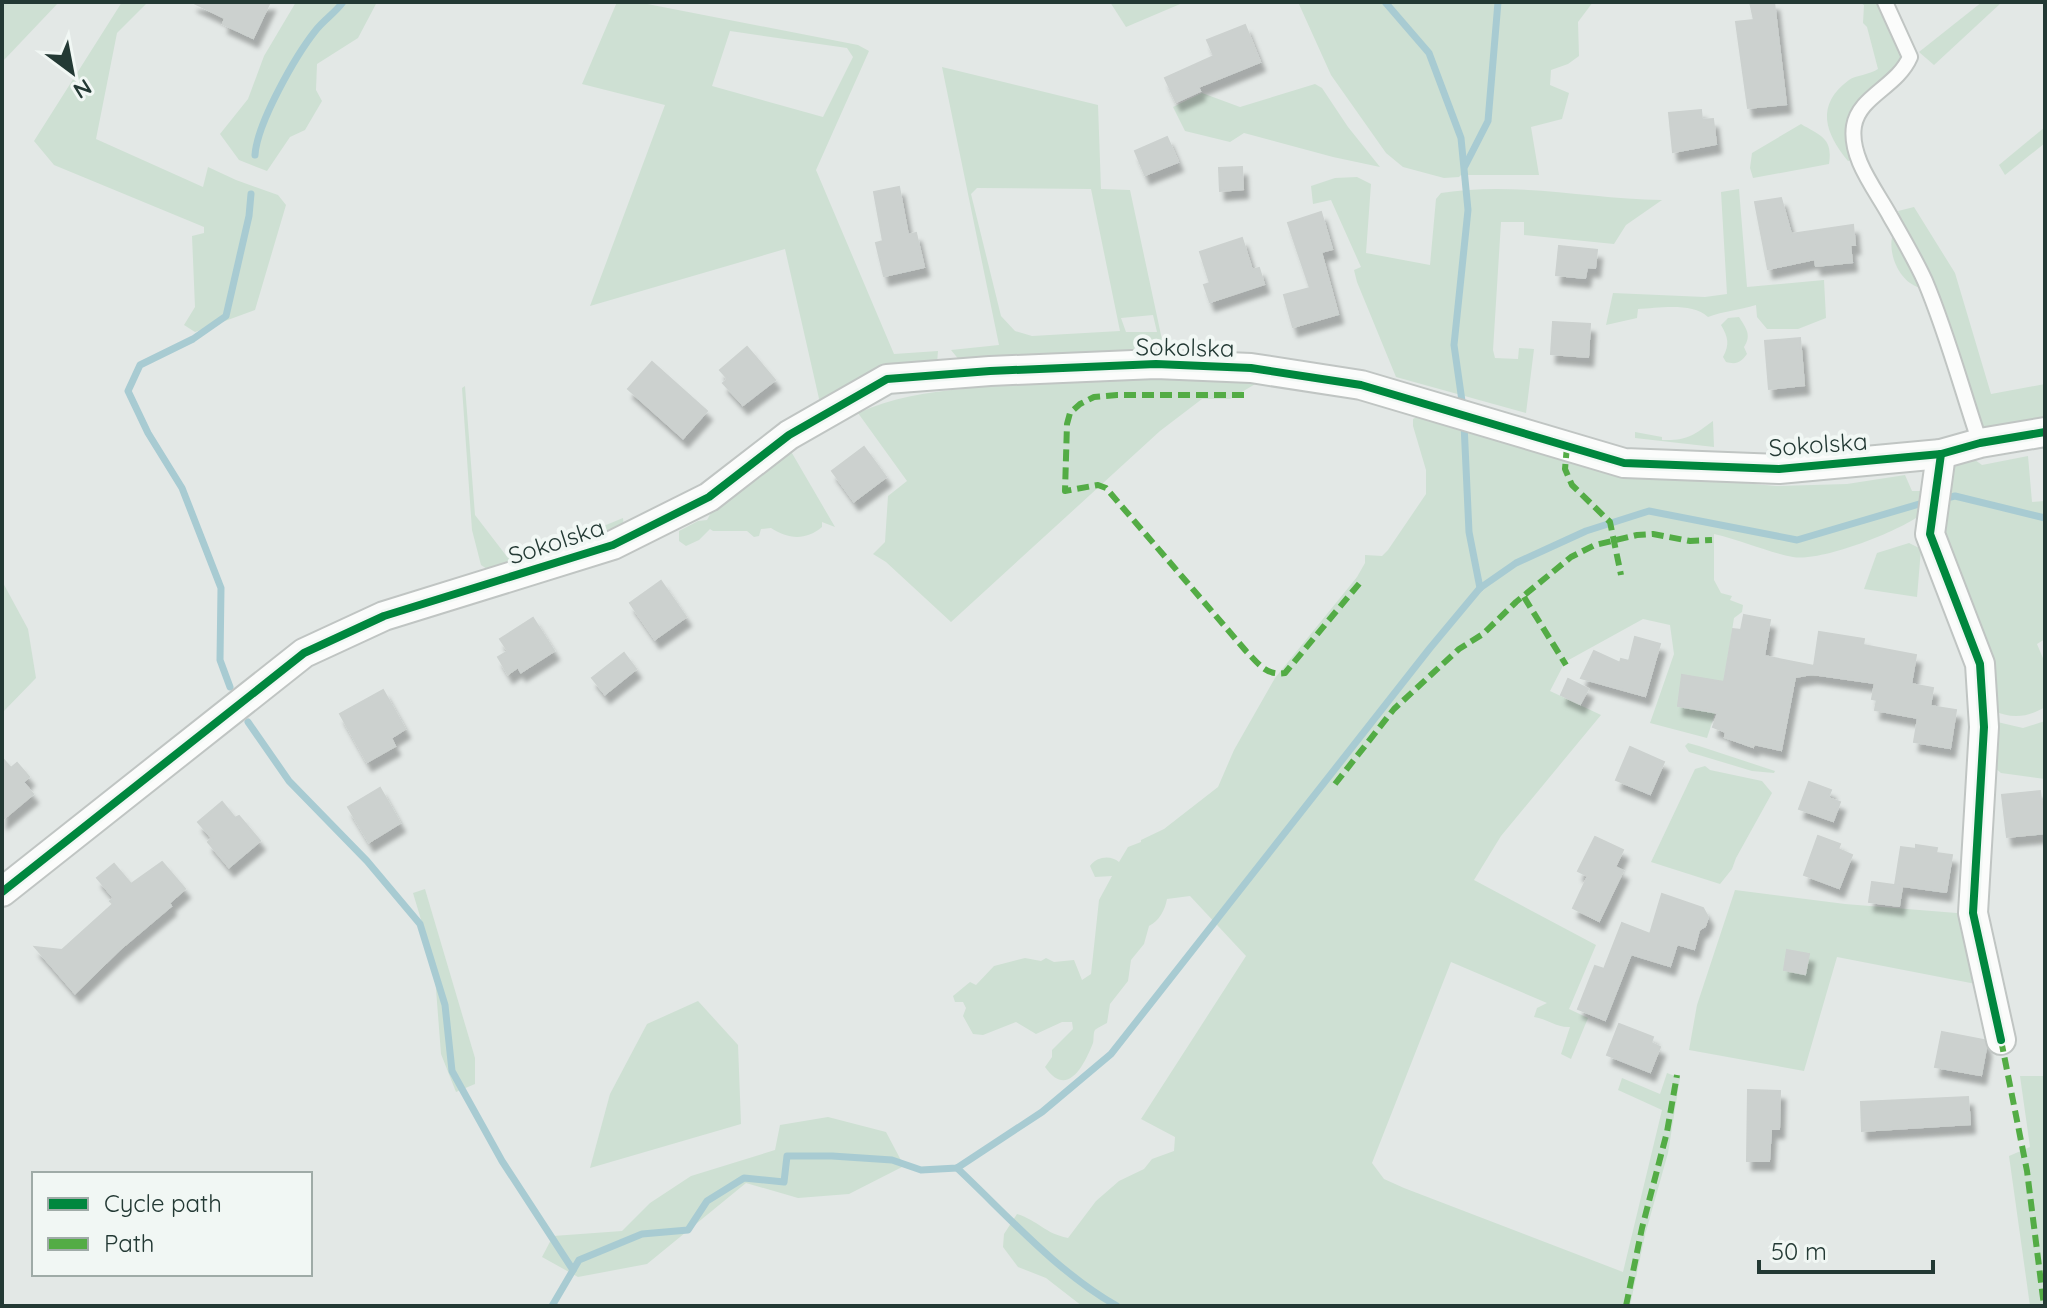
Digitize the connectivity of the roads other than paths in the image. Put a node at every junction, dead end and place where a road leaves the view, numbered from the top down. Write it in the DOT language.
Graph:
graph roads {
  1 [pos="1885,2"];
  2 [pos="2045,432"];
  3 [pos="1980,443"];
  4 [pos="1941,454"];
  5 [pos="2,892"];
  6 [pos="2001,1040"];
  1 -- 3 [label="lane"];
  2 -- 3 [label="street, Sokolska"];
  3 -- 4 [label="street, Sokolska"];
  4 -- 5 [label="street, Sokolska"];
  4 -- 6 [label="street"];
}
